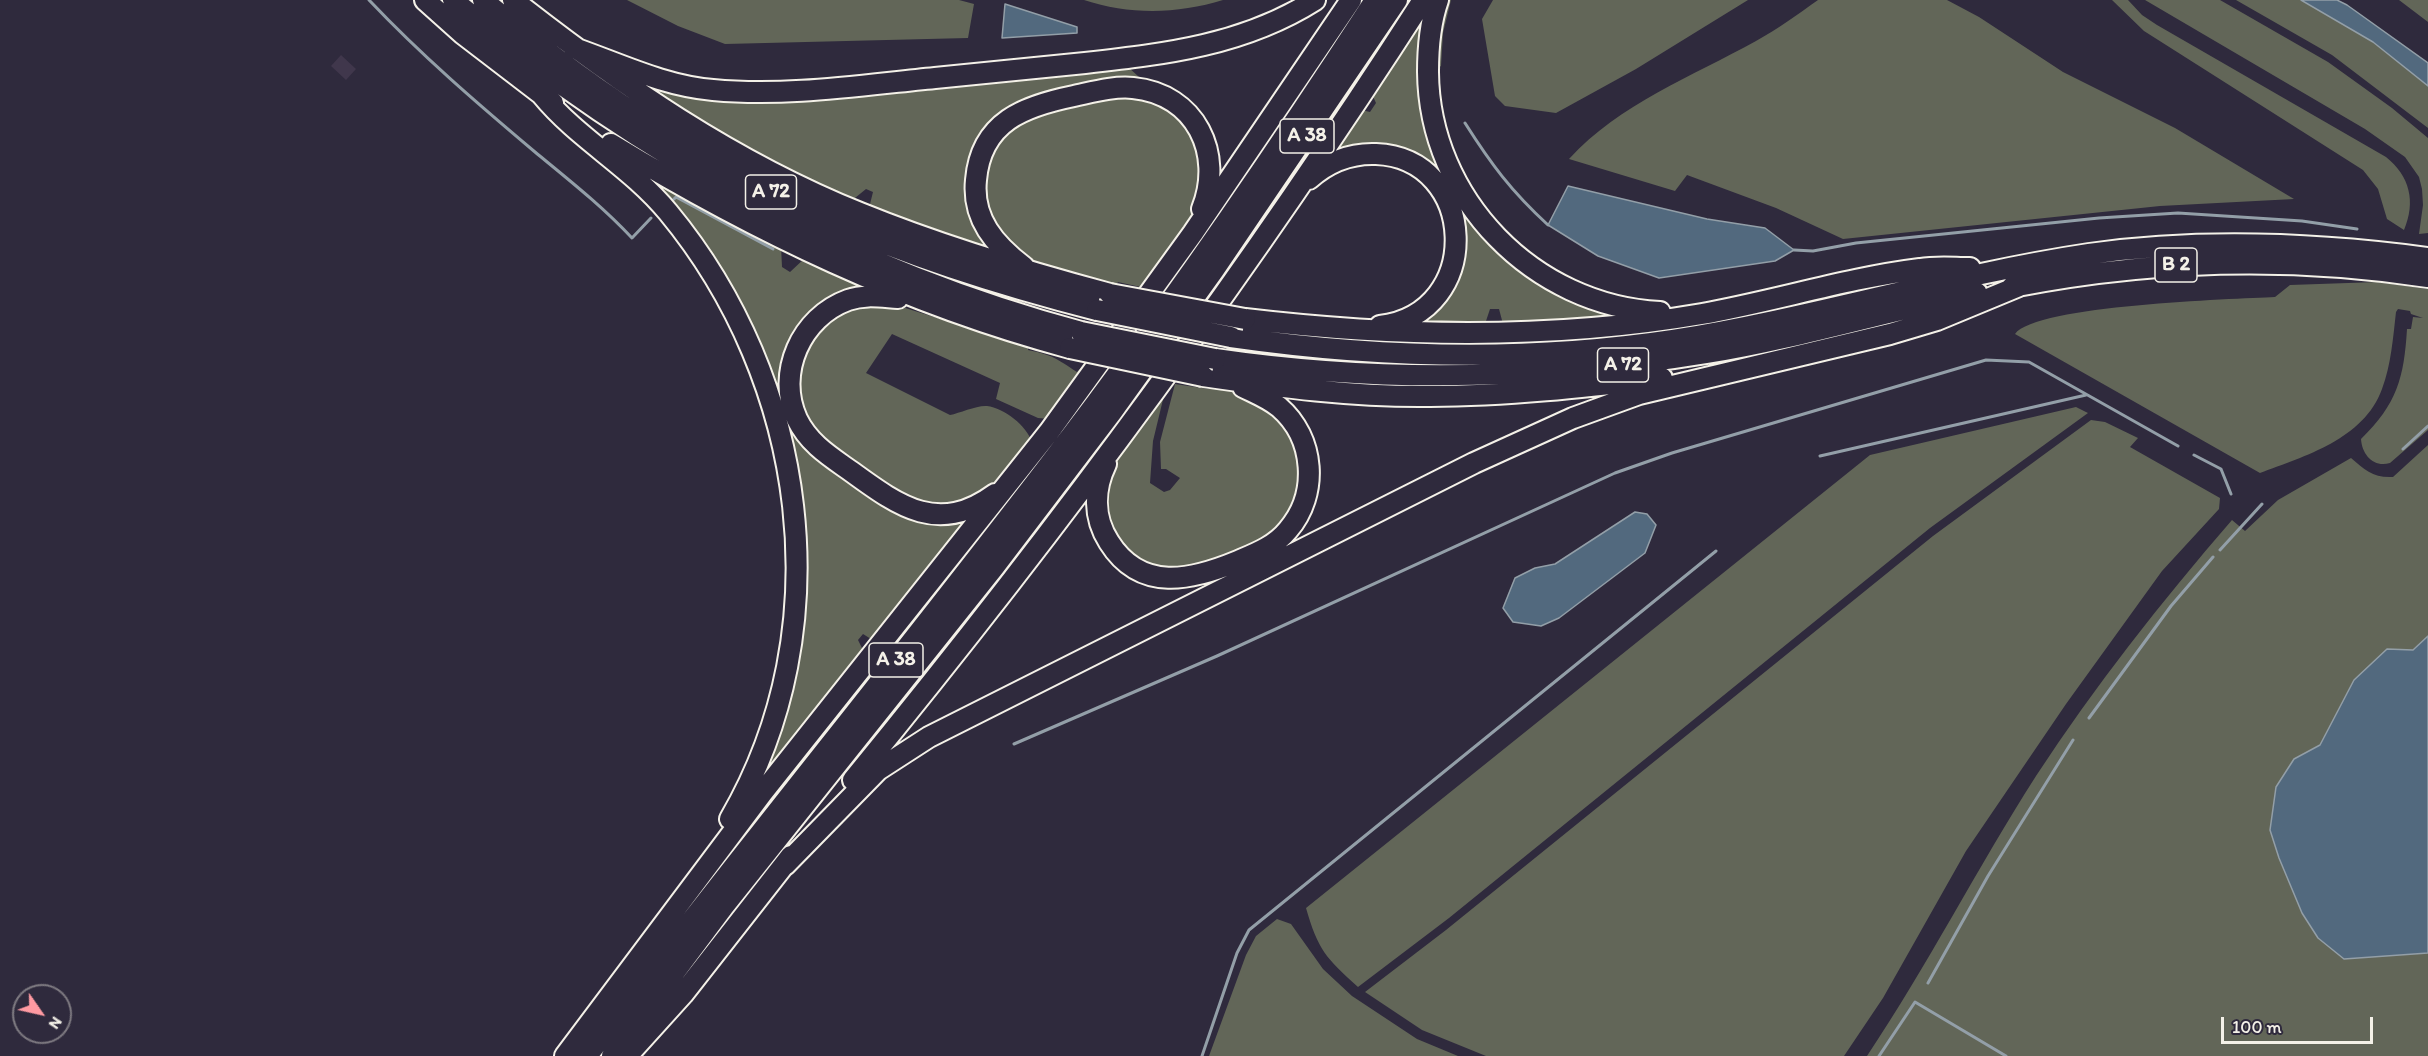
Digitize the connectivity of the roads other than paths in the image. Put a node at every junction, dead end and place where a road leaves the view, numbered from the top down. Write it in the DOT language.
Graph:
graph roads {
  1 [pos="425,0"];
  2 [pos="453,0"];
  3 [pos="483,0"];
  4 [pos="513,0"];
  5 [pos="1315,0"];
  6 [pos="1351,0"];
  7 [pos="1375,0"];
  8 [pos="1397,0"];
  9 [pos="1423,0"];
  10 [pos="1438,0"];
  11 [pos="574,48"];
  12 [pos="542,95"];
  13 [pos="1287,203"];
  14 [pos="1193,233"];
  15 [pos="2428,258"];
  16 [pos="2009,268"];
  17 [pos="1030,273"];
  18 [pos="2428,277"];
  19 [pos="2024,284"];
  20 [pos="918,299"];
  21 [pos="1752,304"];
  22 [pos="1349,330"];
  23 [pos="1076,340"];
  24 [pos="1733,370"];
  25 [pos="1226,379"];
  26 [pos="1129,425"];
  27 [pos="1009,483"];
  28 [pos="785,865"];
  29 [pos="665,920"];
  30 [pos="565,1056"];
  31 [pos="587,1056"];
  32 [pos="612,1056"];
  33 [pos="627,1056"];
  1 -- 12 [label="highway"];
  2 -- 23 [label="highway, A 72"];
  3 -- 16 [label="highway, A 72, bridge"];
  4 -- 11 [label="highway"];
  5 -- 11 [label="highway"];
  6 -- 14 [label="highway"];
  7 -- 31 [label="highway, A 38"];
  8 -- 32 [label="highway, A 38"];
  9 -- 13 [label="highway"];
  10 -- 21 [label="highway"];
  11 -- 17 [label="highway"];
  12 -- 20 [label="highway"];
  12 -- 29 [label="highway"];
  13 -- 22 [label="highway"];
  13 -- 26 [label="highway"];
  14 -- 17 [label="highway"];
  14 -- 27 [label="highway"];
  15 -- 16 [label="highway, B 2"];
  16 -- 21 [label="highway"];
  17 -- 22 [label="highway, bridge"];
  18 -- 19 [label="highway, B 2"];
  19 -- 23 [label="highway, A 72, bridge"];
  19 -- 24 [label="highway"];
  20 -- 23 [label="highway"];
  20 -- 27 [label="highway"];
  21 -- 22 [label="highway"];
  23 -- 25 [label="highway, bridge"];
  24 -- 25 [label="highway"];
  24 -- 28 [label="highway"];
  25 -- 26 [label="highway"];
  26 -- 28 [label="highway"];
  27 -- 29 [label="highway"];
  28 -- 33 [label="highway"];
  29 -- 30 [label="highway"];
}
